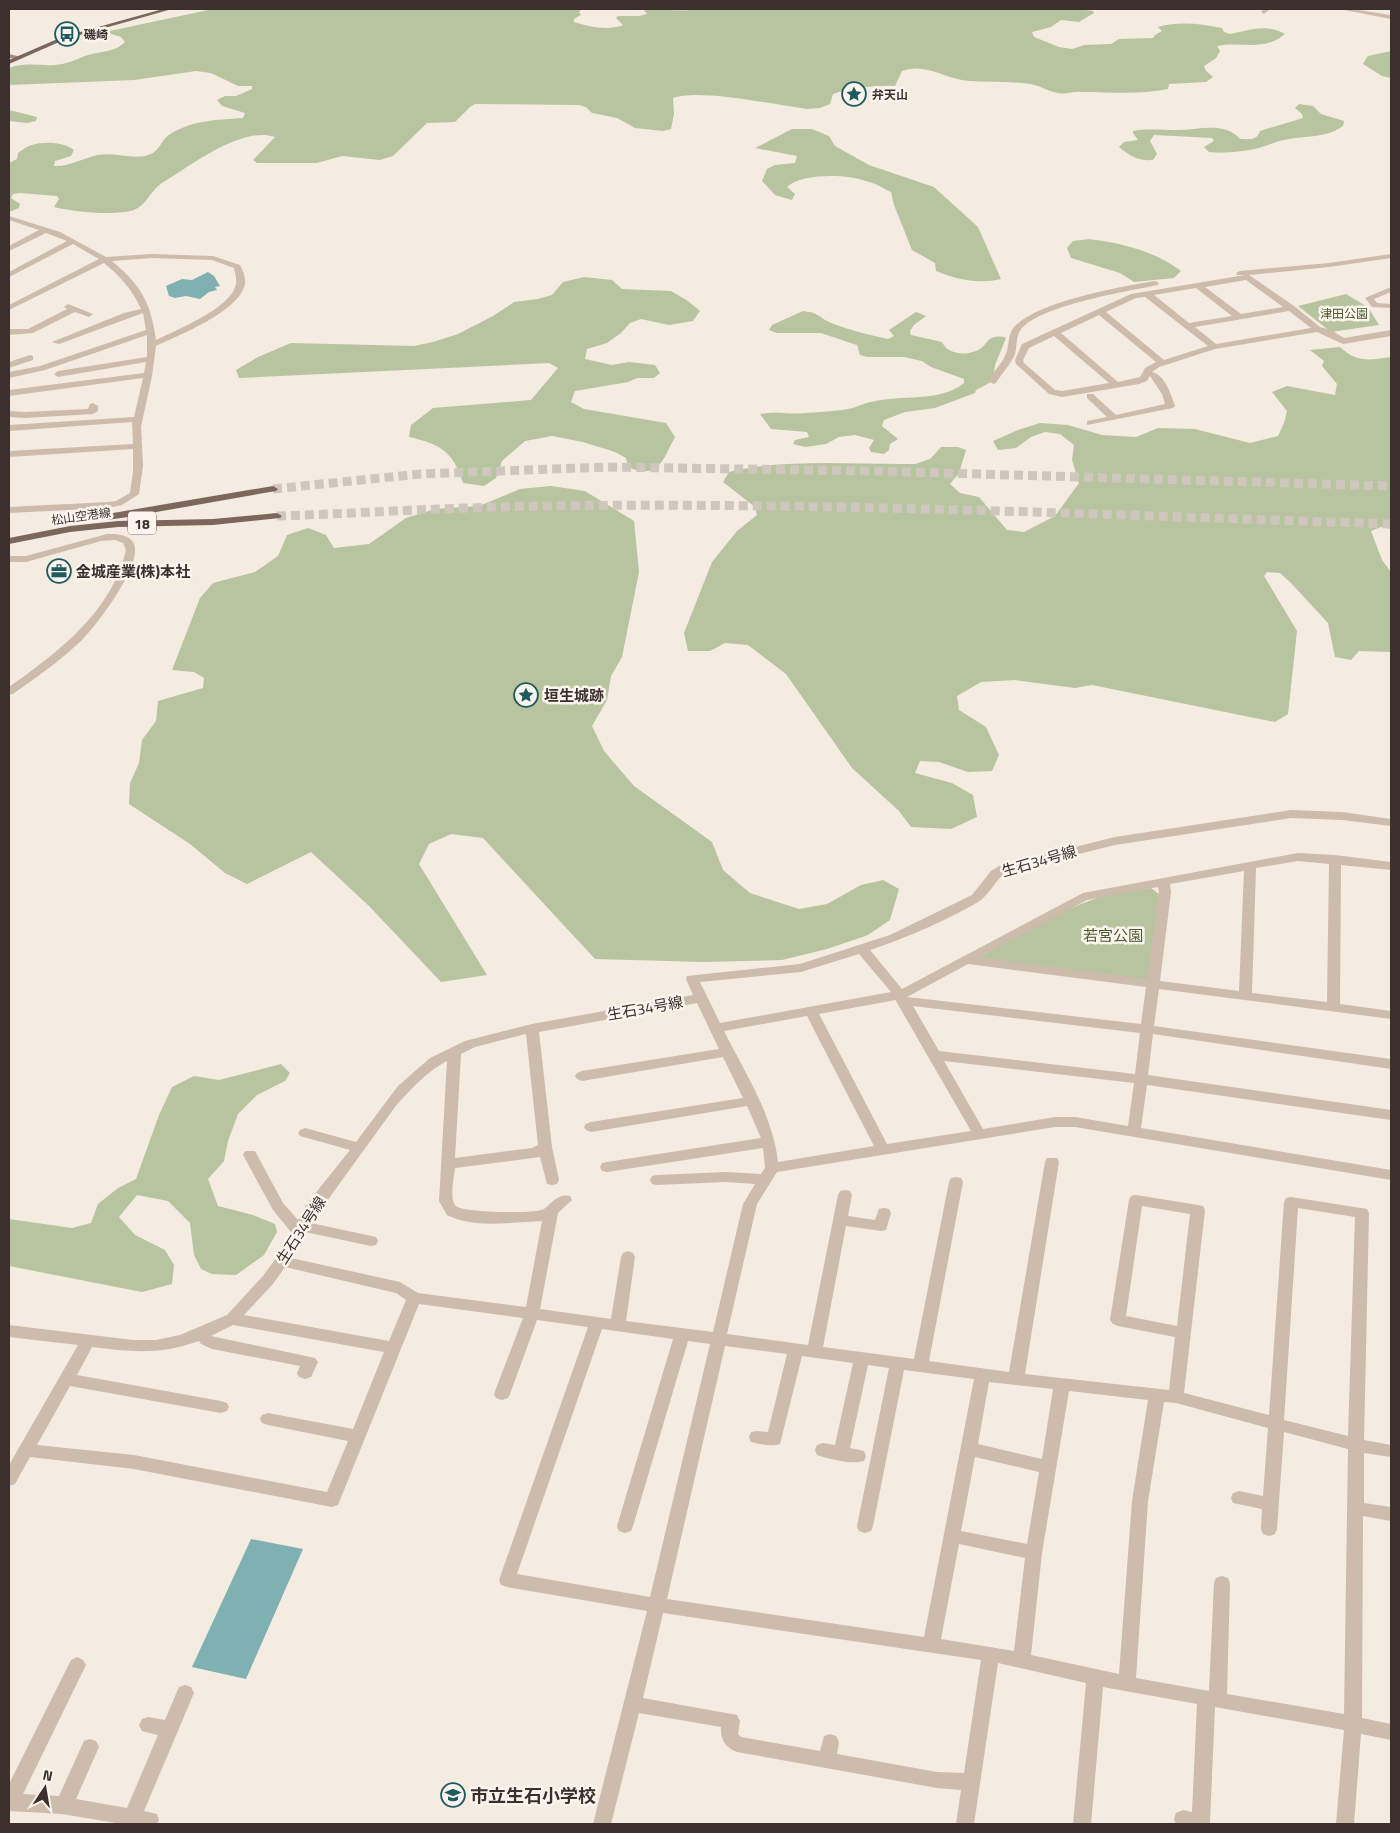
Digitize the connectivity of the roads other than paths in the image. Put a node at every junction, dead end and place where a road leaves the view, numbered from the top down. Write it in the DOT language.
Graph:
graph roads {
  1 [pos="153,9"];
  2 [pos="169,9"];
  3 [pos="1342,9"];
  4 [pos="1355,10"];
  5 [pos="1374,11"];
  6 [pos="1391,17"];
  7 [pos="9,56"];
  8 [pos="18,57"];
  9 [pos="9,62"];
  10 [pos="9,218"];
  11 [pos="45,230"];
  12 [pos="74,241"];
  13 [pos="9,249"];
  14 [pos="1391,256"];
  15 [pos="105,258"];
  16 [pos="1248,274"];
  17 [pos="9,275"];
  18 [pos="1197,285"];
  19 [pos="1391,289"];
  20 [pos="1146,293"];
  21 [pos="1391,306"];
  22 [pos="9,308"];
  23 [pos="1291,308"];
  24 [pos="146,310"];
  25 [pos="1100,312"];
  26 [pos="89,314"];
  27 [pos="1239,317"];
  28 [pos="1188,326"];
  29 [pos="1316,329"];
  30 [pos="151,331"];
  31 [pos="9,332"];
  32 [pos="1055,332"];
  33 [pos="1391,333"];
  34 [pos="152,345"];
  35 [pos="65,346"];
  36 [pos="1214,347"];
  37 [pos="30,358"];
  38 [pos="150,359"];
  39 [pos="1162,363"];
  40 [pos="9,365"];
  41 [pos="1148,373"];
  42 [pos="9,374"];
  43 [pos="58,374"];
  44 [pos="147,375"];
  45 [pos="993,381"];
  46 [pos="1160,383"];
  47 [pos="1117,386"];
  48 [pos="9,393"];
  49 [pos="1090,396"];
  50 [pos="1059,401"];
  51 [pos="93,406"];
  52 [pos="9,414"];
  53 [pos="1114,418"];
  54 [pos="138,419"];
  55 [pos="1090,423"];
  56 [pos="9,428"];
  57 [pos="138,446"];
  58 [pos="9,454"];
  59 [pos="273,489"];
  60 [pos="9,510"];
  61 [pos="277,516"];
  62 [pos="9,533"];
  63 [pos="9,541"];
  64 [pos="9,559"];
  65 [pos="9,692"];
  66 [pos="1391,823"];
  67 [pos="1335,859"];
  68 [pos="1250,866"];
  69 [pos="1391,866"];
  70 [pos="1162,882"];
  71 [pos="861,948"];
  72 [pos="968,960"];
  73 [pos="1153,983"];
  74 [pos="1245,995"];
  75 [pos="700,998"];
  76 [pos="902,998"];
  77 [pos="1333,1007"];
  78 [pos="811,1011"];
  79 [pos="1391,1015"];
  80 [pos="532,1028"];
  81 [pos="715,1028"];
  82 [pos="1147,1029"];
  83 [pos="454,1051"];
  84 [pos="727,1052"];
  85 [pos="934,1056"];
  86 [pos="1391,1064"];
  87 [pos="582,1076"];
  88 [pos="1141,1079"];
  89 [pos="752,1101"];
  90 [pos="1391,1115"];
  91 [pos="591,1127"];
  92 [pos="1134,1132"];
  93 [pos="305,1133"];
  94 [pos="980,1135"];
  95 [pos="768,1142"];
  96 [pos="545,1147"];
  97 [pos="359,1148"];
  98 [pos="883,1151"];
  99 [pos="250,1155"];
  100 [pos="1052,1162"];
  101 [pos="448,1165"];
  102 [pos="607,1167"];
  103 [pos="769,1174"];
  104 [pos="1391,1175"];
  105 [pos="552,1180"];
  106 [pos="657,1180"];
  107 [pos="956,1182"];
  108 [pos="845,1195"];
  109 [pos="565,1200"];
  110 [pos="884,1213"];
  111 [pos="549,1215"];
  112 [pos="840,1220"];
  113 [pos="300,1228"];
  114 [pos="371,1242"];
  115 [pos="628,1256"];
  116 [pos="282,1261"];
  117 [pos="414,1298"];
  118 [pos="532,1314"];
  119 [pos="232,1319"];
  120 [pos="597,1323"];
  121 [pos="618,1326"];
  122 [pos="9,1331"];
  123 [pos="202,1333"];
  124 [pos="1184,1333"];
  125 [pos="682,1334"];
  126 [pos="719,1340"];
  127 [pos="88,1341"];
  128 [pos="394,1348"];
  129 [pos="796,1349"];
  130 [pos="814,1352"];
  131 [pos="862,1358"];
  132 [pos="898,1362"];
  133 [pos="921,1365"];
  134 [pos="305,1373"];
  135 [pos="983,1374"];
  136 [pos="66,1379"];
  137 [pos="1016,1379"];
  138 [pos="1062,1384"];
  139 [pos="502,1394"];
  140 [pos="1157,1395"];
  141 [pos="1176,1397"];
  142 [pos="221,1407"];
  143 [pos="268,1419"];
  144 [pos="1275,1422"];
  145 [pos="358,1436"];
  146 [pos="757,1436"];
  147 [pos="1356,1445"];
  148 [pos="969,1449"];
  149 [pos="25,1450"];
  150 [pos="823,1450"];
  151 [pos="1391,1451"];
  152 [pos="841,1453"];
  153 [pos="858,1456"];
  154 [pos="1048,1467"];
  155 [pos="9,1479"];
  156 [pos="1239,1498"];
  157 [pos="1270,1504"];
  158 [pos="1355,1508"];
  159 [pos="1391,1514"];
  160 [pos="625,1526"];
  161 [pos="866,1526"];
  162 [pos="1268,1529"];
  163 [pos="952,1536"];
  164 [pos="1034,1553"];
  165 [pos="1222,1583"];
  166 [pos="657,1605"];
  167 [pos="931,1645"];
  168 [pos="991,1654"];
  169 [pos="1022,1661"];
  170 [pos="77,1665"];
  171 [pos="1095,1677"];
  172 [pos="1127,1684"];
  173 [pos="185,1693"];
  174 [pos="1212,1699"];
  175 [pos="632,1704"];
  176 [pos="1354,1724"];
  177 [pos="148,1725"];
  178 [pos="170,1729"];
  179 [pos="1391,1732"];
  180 [pos="830,1742"];
  181 [pos="90,1747"];
  182 [pos="826,1760"];
  183 [pos="972,1780"];
  184 [pos="9,1803"];
  185 [pos="64,1805"];
  186 [pos="1184,1819"];
  187 [pos="602,1824"];
  188 [pos="965,1824"];
  189 [pos="1082,1824"];
  190 [pos="1346,1824"];
  1 -- 8 [label="main road"];
  2 -- 8 [label="main road"];
  3 -- 4 [label="street"];
  4 -- 5 [label="street"];
  5 -- 6 [label="street"];
  7 -- 8 [label="street"];
  8 -- 9 [label="main road"];
  10 -- 11 [label="street"];
  11 -- 12 [label="street"];
  11 -- 13 [label="street"];
  12 -- 15 [label="street"];
  12 -- 17 [label="street"];
  14 -- 16 [label="street"];
  15 -- 22 [label="street"];
  15 -- 24 [label="street"];
  15 -- 34 [label="street"];
  16 -- 18 [label="street"];
  16 -- 23 [label="street"];
  16 -- 45 [label="street"];
  18 -- 20 [label="street"];
  18 -- 27 [label="street"];
  19 -- 21 [label="street"];
  20 -- 25 [label="street"];
  20 -- 28 [label="street"];
  23 -- 27 [label="street"];
  23 -- 29 [label="street"];
  24 -- 30 [label="street"];
  24 -- 35 [label="street"];
  25 -- 32 [label="street"];
  25 -- 39 [label="street"];
  26 -- 31 [label="street"];
  27 -- 28 [label="street"];
  28 -- 36 [label="street"];
  29 -- 33 [label="street"];
  29 -- 36 [label="street"];
  30 -- 34 [label="street"];
  30 -- 42 [label="street"];
  32 -- 47 [label="street"];
  32 -- 47 [label="street"];
  34 -- 38 [label="street"];
  36 -- 39 [label="street"];
  37 -- 40 [label="street"];
  38 -- 43 [label="street"];
  38 -- 44 [label="street"];
  39 -- 41 [label="street"];
  41 -- 46 [label="street"];
  41 -- 47 [label="street"];
  44 -- 48 [label="street"];
  44 -- 54 [label="street"];
  46 -- 49 [label="street"];
  46 -- 53 [label="street"];
  49 -- 50 [label="street"];
  49 -- 53 [label="street"];
  51 -- 52 [label="street"];
  53 -- 55 [label="street"];
  54 -- 56 [label="street"];
  54 -- 57 [label="street"];
  57 -- 58 [label="street"];
  57 -- 60 [label="street"];
  59 -- 62 [label="main road, 松山空港線 / 18"];
  61 -- 63 [label="main road, 松山空港線 / 18"];
  64 -- 65 [label="street"];
  66 -- 71 [label="street, 生石34号線"];
  67 -- 68 [label="street"];
  67 -- 69 [label="street"];
  67 -- 77 [label="street"];
  68 -- 70 [label="street"];
  68 -- 74 [label="street"];
  70 -- 72 [label="street"];
  70 -- 73 [label="street"];
  71 -- 75 [label="street, 生石34号線"];
  71 -- 76 [label="street"];
  72 -- 73 [label="street"];
  72 -- 76 [label="street"];
  73 -- 74 [label="street"];
  73 -- 82 [label="street"];
  74 -- 77 [label="street"];
  75 -- 80 [label="street, 生石34号線"];
  75 -- 81 [label="street"];
  76 -- 78 [label="street"];
  76 -- 82 [label="street"];
  76 -- 85 [label="street"];
  77 -- 79 [label="street"];
  78 -- 81 [label="street"];
  78 -- 98 [label="street"];
  80 -- 83 [label="street, 生石34号線"];
  80 -- 96 [label="street"];
  81 -- 84 [label="street"];
  82 -- 86 [label="street"];
  82 -- 88 [label="street"];
  83 -- 97 [label="street, 生石34号線"];
  83 -- 101 [label="street"];
  84 -- 87 [label="street"];
  84 -- 89 [label="street"];
  85 -- 88 [label="street"];
  85 -- 94 [label="street"];
  88 -- 90 [label="street"];
  88 -- 92 [label="street"];
  89 -- 91 [label="street"];
  89 -- 95 [label="street"];
  92 -- 94 [label="street"];
  92 -- 104 [label="street"];
  93 -- 97 [label="street"];
  94 -- 98 [label="street"];
  95 -- 102 [label="street"];
  95 -- 103 [label="street"];
  96 -- 101 [label="street"];
  96 -- 105 [label="street"];
  97 -- 113 [label="street, 生石34号線"];
  98 -- 103 [label="street"];
  99 -- 113 [label="street"];
  100 -- 137 [label="street"];
  101 -- 111 [label="street"];
  103 -- 106 [label="street"];
  103 -- 126 [label="street"];
  107 -- 133 [label="street"];
  108 -- 112 [label="street"];
  109 -- 111 [label="street"];
  110 -- 112 [label="street"];
  111 -- 118 [label="street"];
  112 -- 130 [label="street"];
  113 -- 114 [label="street"];
  113 -- 116 [label="street, 生石34号線"];
  115 -- 121 [label="street"];
  116 -- 117 [label="street"];
  116 -- 119 [label="street, 生石34号線"];
  117 -- 118 [label="street"];
  117 -- 128 [label="street"];
  118 -- 120 [label="street"];
  118 -- 139 [label="street"];
  119 -- 123 [label="street, 生石34号線"];
  119 -- 128 [label="street"];
  120 -- 121 [label="street"];
  120 -- 166 [label="street"];
  121 -- 125 [label="street"];
  122 -- 127 [label="street, 生石34号線"];
  123 -- 127 [label="street, 生石34号線"];
  123 -- 134 [label="street"];
  124 -- 124 [label="street"];
  124 -- 141 [label="street"];
  125 -- 126 [label="street"];
  125 -- 160 [label="street"];
  126 -- 129 [label="street"];
  126 -- 166 [label="street"];
  127 -- 136 [label="street"];
  128 -- 145 [label="street"];
  129 -- 130 [label="street"];
  129 -- 146 [label="street"];
  130 -- 131 [label="street"];
  131 -- 132 [label="street"];
  131 -- 152 [label="street"];
  132 -- 133 [label="street"];
  132 -- 161 [label="street"];
  133 -- 135 [label="street"];
  135 -- 137 [label="street"];
  135 -- 148 [label="street"];
  136 -- 142 [label="street"];
  136 -- 149 [label="street"];
  137 -- 138 [label="street"];
  138 -- 140 [label="street"];
  138 -- 154 [label="street"];
  140 -- 141 [label="street"];
  140 -- 172 [label="street"];
  141 -- 144 [label="street"];
  143 -- 145 [label="street"];
  144 -- 147 [label="street"];
  144 -- 147 [label="street"];
  144 -- 157 [label="street"];
  145 -- 149 [label="street"];
  147 -- 151 [label="street"];
  147 -- 158 [label="street"];
  148 -- 154 [label="street"];
  148 -- 163 [label="street"];
  149 -- 155 [label="street"];
  150 -- 152 [label="street"];
  152 -- 153 [label="street"];
  154 -- 164 [label="street"];
  156 -- 157 [label="street"];
  157 -- 162 [label="street"];
  158 -- 159 [label="street"];
  158 -- 176 [label="street"];
  163 -- 164 [label="street"];
  163 -- 167 [label="street"];
  164 -- 169 [label="street"];
  165 -- 174 [label="street"];
  166 -- 167 [label="street"];
  166 -- 175 [label="street"];
  167 -- 168 [label="street"];
  168 -- 169 [label="street"];
  168 -- 183 [label="street"];
  169 -- 171 [label="street"];
  170 -- 184 [label="street"];
  171 -- 172 [label="street"];
  171 -- 189 [label="street"];
  172 -- 174 [label="street"];
  173 -- 178 [label="street"];
  174 -- 176 [label="street"];
  174 -- 186 [label="street"];
  175 -- 182 [label="street"];
  175 -- 187 [label="street"];
  176 -- 179 [label="street"];
  176 -- 190 [label="street"];
  177 -- 178 [label="street"];
  178 -- 185 [label="street"];
  180 -- 182 [label="street"];
  181 -- 185 [label="street"];
  182 -- 183 [label="street"];
  183 -- 188 [label="street"];
  184 -- 185 [label="street"];
}
